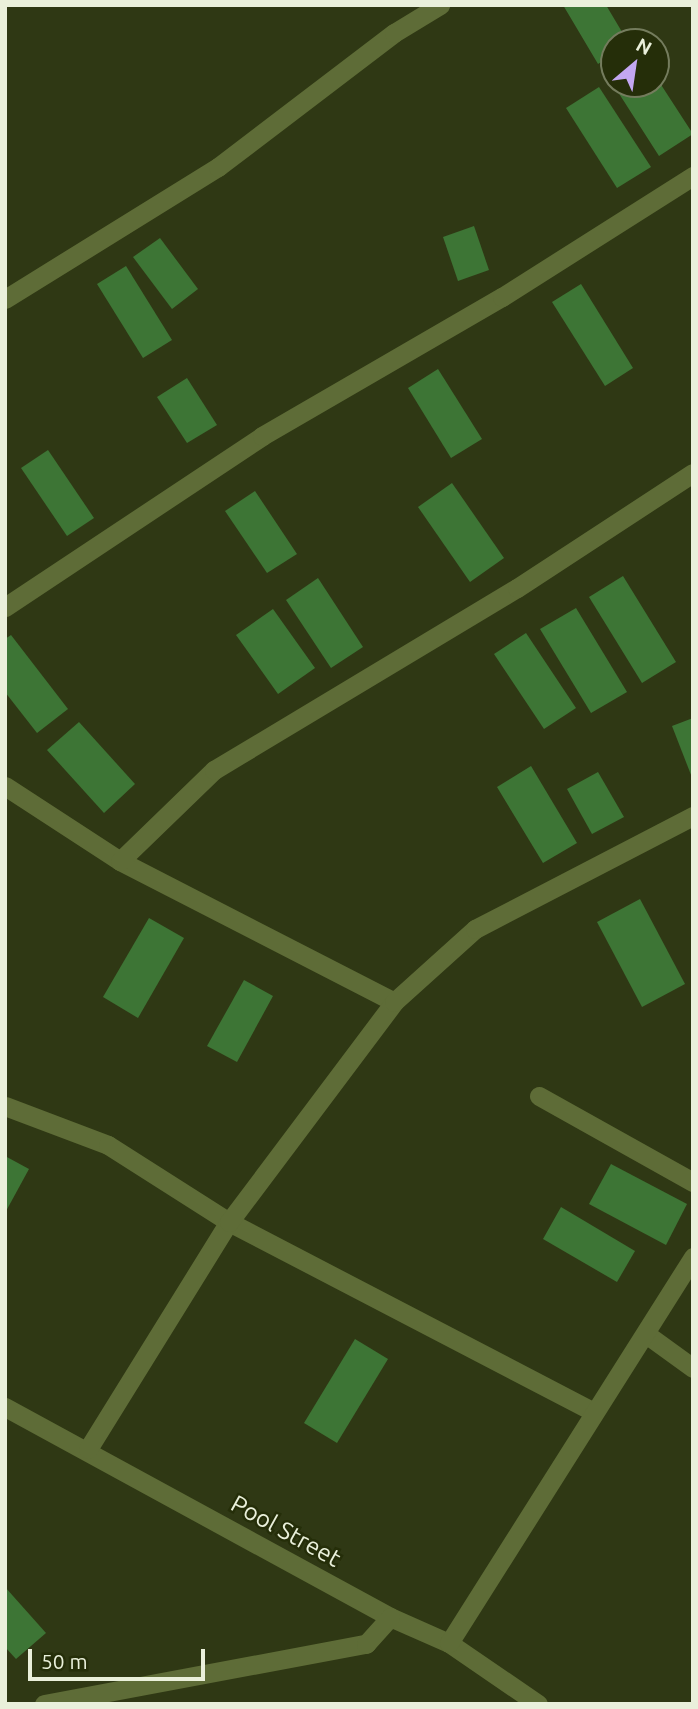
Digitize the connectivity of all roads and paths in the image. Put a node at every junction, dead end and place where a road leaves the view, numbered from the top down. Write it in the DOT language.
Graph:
graph roads {
  1 [pos="440,5"];
  2 [pos="693,176"];
  3 [pos="5,299"];
  4 [pos="693,473"];
  5 [pos="5,607"];
  6 [pos="5,786"];
  7 [pos="693,816"];
  8 [pos="120,861"];
  9 [pos="394,1002"];
  10 [pos="539,1096"];
  11 [pos="5,1106"];
  12 [pos="693,1182"];
  13 [pos="229,1222"];
  14 [pos="693,1257"];
  15 [pos="646,1334"];
  16 [pos="693,1368"];
  17 [pos="5,1407"];
  18 [pos="592,1411"];
  19 [pos="88,1449"];
  20 [pos="390,1617"];
  21 [pos="449,1643"];
  22 [pos="44,1704"];
  23 [pos="538,1704"];
  1 -- 3 [label="street"];
  2 -- 5 [label="street"];
  4 -- 8 [label="street"];
  6 -- 8 [label="street"];
  7 -- 9 [label="street"];
  8 -- 9 [label="street"];
  9 -- 13 [label="street"];
  10 -- 12 [label="street"];
  11 -- 13 [label="street"];
  13 -- 18 [label="street"];
  13 -- 19 [label="street"];
  14 -- 15 [label="street"];
  15 -- 16 [label="street"];
  15 -- 18 [label="street"];
  17 -- 19 [label="street, Pool Street"];
  18 -- 21 [label="street"];
  19 -- 20 [label="street, Pool Street"];
  20 -- 21 [label="street, Pool Street"];
  20 -- 22 [label="street"];
  21 -- 23 [label="street, Pool Street"];
}
